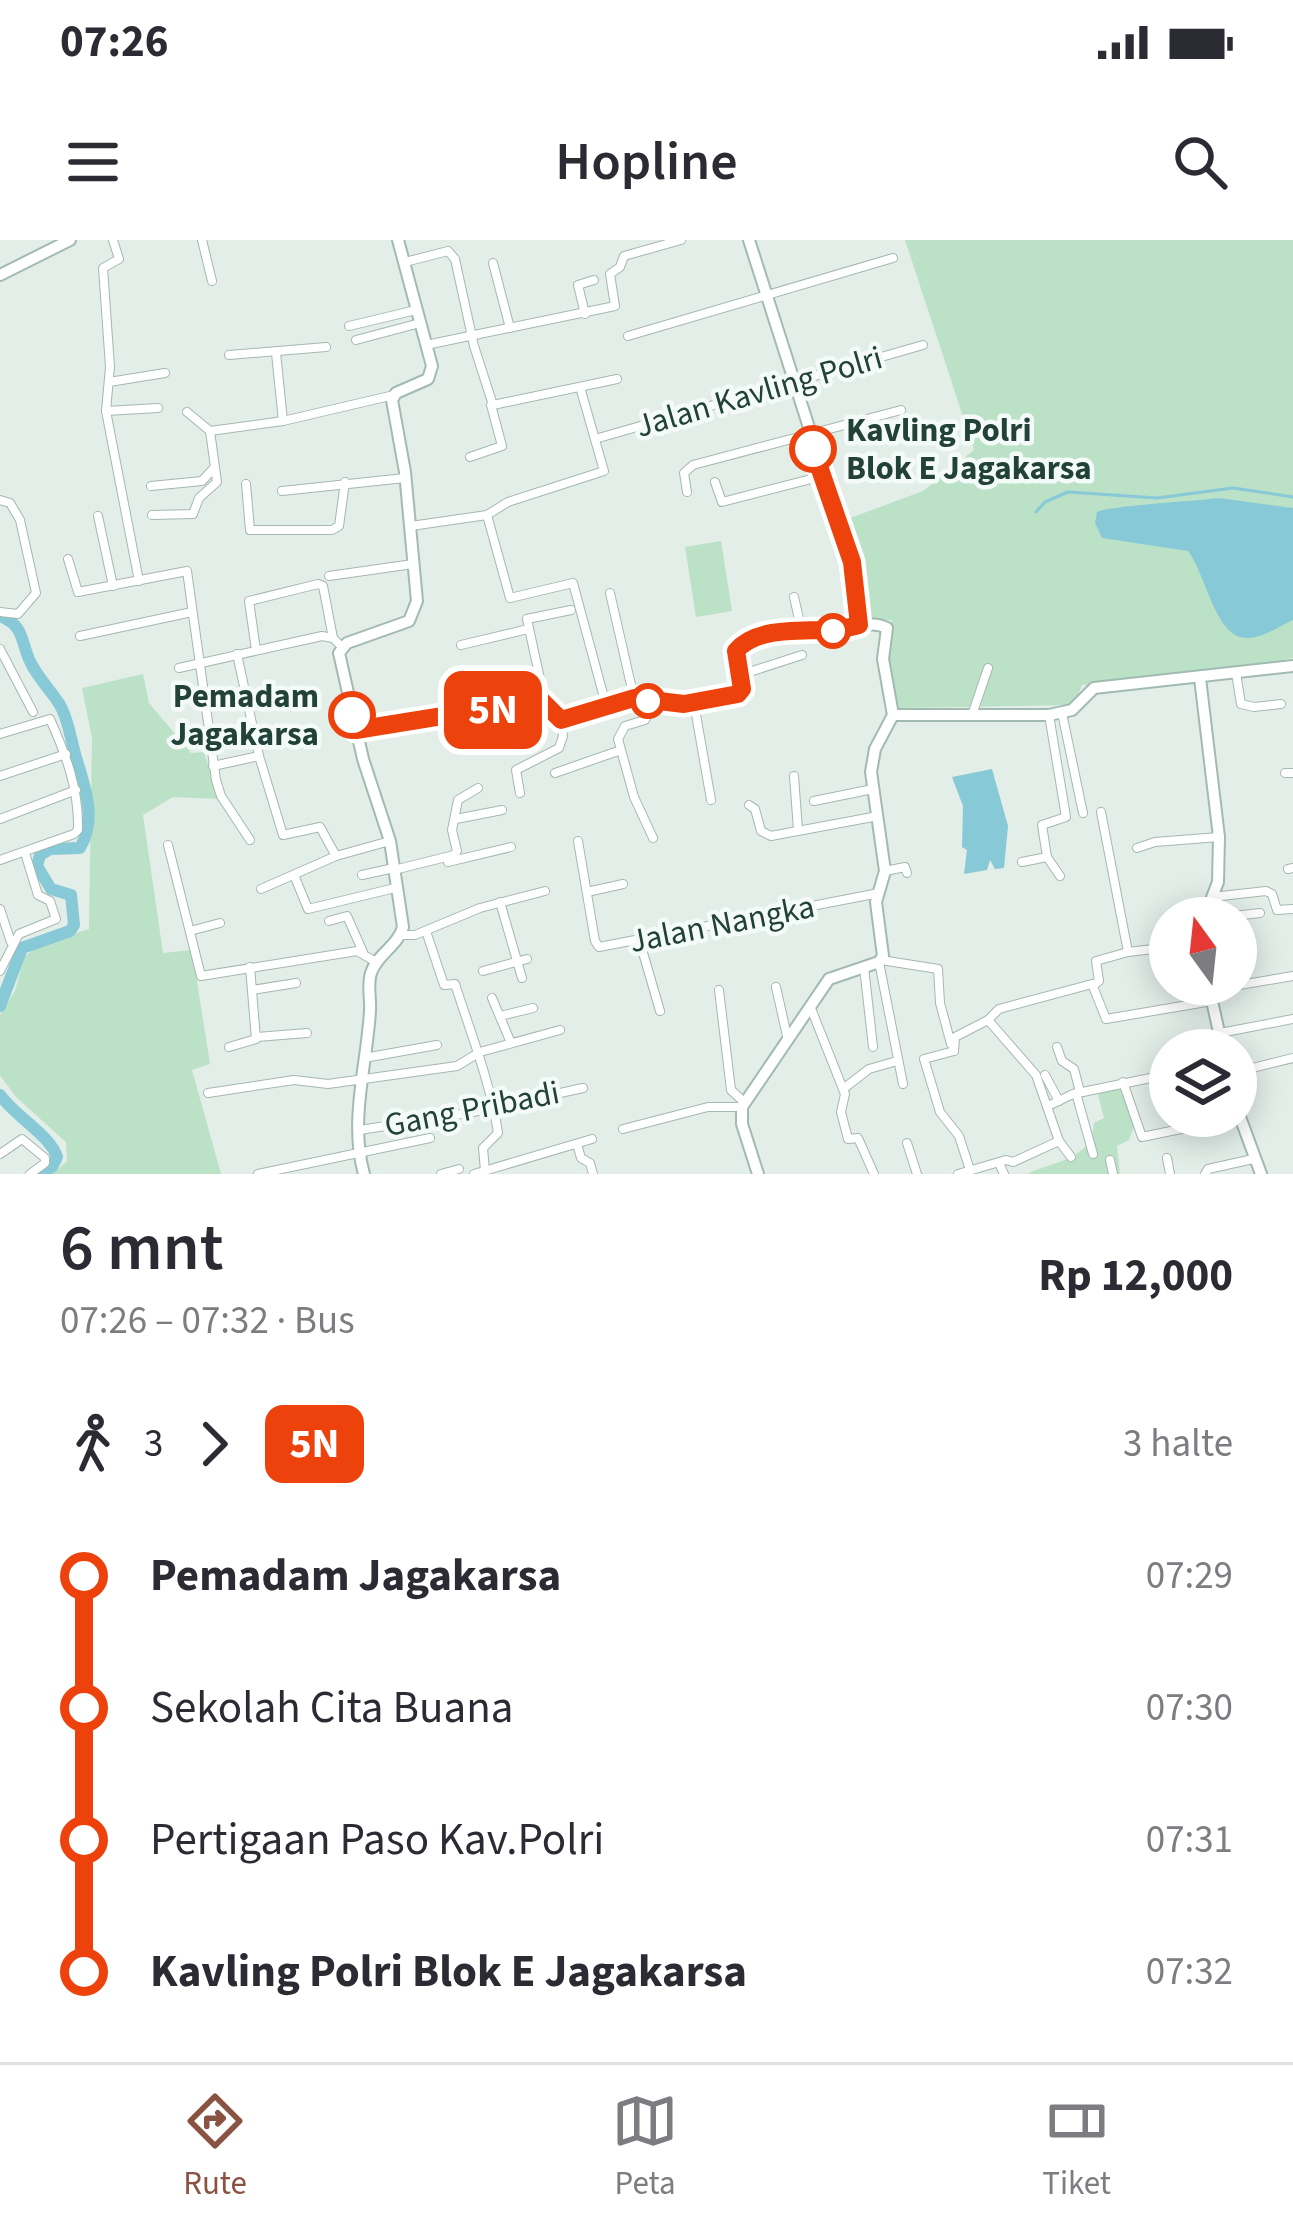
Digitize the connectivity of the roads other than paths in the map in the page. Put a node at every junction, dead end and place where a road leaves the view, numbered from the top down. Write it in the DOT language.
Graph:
graph roads {
  1 [pos="70,240"];
  2 [pos="113,240"];
  3 [pos="202,240"];
  4 [pos="398,240"];
  5 [pos="681,240"];
  6 [pos="749,240"];
  7 [pos="893,258"];
  8 [pos="405,262"];
  9 [pos="493,262"];
  10 [pos="0,275"];
  11 [pos="212,280"];
  12 [pos="594,280"];
  13 [pos="767,298"];
  14 [pos="585,314"];
  15 [pos="418,316"];
  16 [pos="349,326"];
  17 [pos="510,328"];
  18 [pos="472,336"];
  19 [pos="628,336"];
  20 [pos="356,340"];
  21 [pos="426,345"];
  22 [pos="923,345"];
  23 [pos="326,347"];
  24 [pos="276,353"];
  25 [pos="229,355"];
  26 [pos="165,373"];
  27 [pos="617,379"];
  28 [pos="109,382"];
  29 [pos="792,384"];
  30 [pos="580,387"];
  31 [pos="394,395"];
  32 [pos="491,404"];
  33 [pos="158,408"];
  34 [pos="901,410"];
  35 [pos="106,411"];
  36 [pos="187,412"];
  37 [pos="283,421"];
  38 [pos="210,431"];
  39 [pos="808,436"];
  40 [pos="595,439"];
  41 [pos="470,457"];
  42 [pos="214,468"];
  43 [pos="823,476"];
  44 [pos="405,478"];
  45 [pos="345,482"];
  46 [pos="715,482"];
  47 [pos="246,484"];
  48 [pos="151,486"];
  49 [pos="282,491"];
  50 [pos="687,492"];
  51 [pos="0,500"];
  52 [pos="152,514"];
  53 [pos="487,515"];
  54 [pos="98,516"];
  55 [pos="411,526"];
  56 [pos="68,560"];
  57 [pos="415,563"];
  58 [pos="329,576"];
  59 [pos="139,581"];
  60 [pos="112,586"];
  61 [pos="610,593"];
  62 [pos="794,597"];
  63 [pos="571,610"];
  64 [pos="0,612"];
  65 [pos="192,612"];
  66 [pos="859,625"];
  67 [pos="528,629"];
  68 [pos="802,632"];
  69 [pos="80,636"];
  70 [pos="338,643"];
  71 [pos="461,645"];
  72 [pos="0,649"];
  73 [pos="256,650"];
  74 [pos="237,654"];
  75 [pos="802,655"];
  76 [pos="199,663"];
  77 [pos="1293,666"];
  78 [pos="179,668"];
  79 [pos="988,668"];
  80 [pos="1236,673"];
  81 [pos="740,674"];
  82 [pos="1200,678"];
  83 [pos="634,698"];
  84 [pos="652,701"];
  85 [pos="545,702"];
  86 [pos="694,703"];
  87 [pos="1281,704"];
  88 [pos="606,706"];
  89 [pos="33,712"];
  90 [pos="1056,714"];
  91 [pos="893,715"];
  92 [pos="971,717"];
  93 [pos="561,720"];
  94 [pos="356,730"];
  95 [pos="0,734"];
  96 [pos="621,750"];
  97 [pos="65,754"];
  98 [pos="259,756"];
  99 [pos="213,766"];
  100 [pos="555,773"];
  101 [pos="0,776"];
  102 [pos="794,776"];
  103 [pos="478,788"];
  104 [pos="873,789"];
  105 [pos="76,790"];
  106 [pos="520,794"];
  107 [pos="711,800"];
  108 [pos="814,801"];
  109 [pos="748,805"];
  110 [pos="502,810"];
  111 [pos="1101,812"];
  112 [pos="1083,813"];
  113 [pos="878,816"];
  114 [pos="0,819"];
  115 [pos="456,819"];
  116 [pos="798,830"];
  117 [pos="1219,837"];
  118 [pos="653,838"];
  119 [pos="250,840"];
  120 [pos="390,842"];
  121 [pos="578,842"];
  122 [pos="168,845"];
  123 [pos="511,848"];
  124 [pos="1137,848"];
  125 [pos="25,853"];
  126 [pos="336,856"];
  127 [pos="1047,857"];
  128 [pos="0,860"];
  129 [pos="1022,862"];
  130 [pos="394,870"];
  131 [pos="885,871"];
  132 [pos="907,873"];
  133 [pos="293,875"];
  134 [pos="362,875"];
  135 [pos="1060,876"];
  136 [pos="623,884"];
  137 [pos="395,888"];
  138 [pos="261,890"];
  139 [pos="545,891"];
  140 [pos="587,892"];
  141 [pos="880,892"];
  142 [pos="1212,897"];
  143 [pos="500,902"];
  144 [pos="0,909"];
  145 [pos="1293,909"];
  146 [pos="1257,913"];
  147 [pos="1260,913"];
  148 [pos="329,921"];
  149 [pos="220,923"];
  150 [pos="190,931"];
  151 [pos="425,931"];
  152 [pos="401,935"];
  153 [pos="639,939"];
  154 [pos="12,943"];
  155 [pos="1149,950"];
  156 [pos="1128,952"];
  157 [pos="364,954"];
  158 [pos="521,961"];
  159 [pos="880,961"];
  160 [pos="376,962"];
  161 [pos="250,967"];
  162 [pos="864,968"];
  163 [pos="483,970"];
  164 [pos="0,971"];
  165 [pos="1293,976"];
  166 [pos="522,978"];
  167 [pos="1257,981"];
  168 [pos="296,983"];
  169 [pos="1095,984"];
  170 [pos="776,987"];
  171 [pos="252,990"];
  172 [pos="719,990"];
  173 [pos="492,998"];
  174 [pos="809,1005"];
  175 [pos="1183,1005"];
  176 [pos="533,1008"];
  177 [pos="660,1011"];
  178 [pos="500,1016"];
  179 [pos="1293,1018"];
  180 [pos="988,1021"];
  181 [pos="1239,1029"];
  182 [pos="560,1030"];
  183 [pos="307,1033"];
  184 [pos="787,1036"];
  185 [pos="256,1037"];
  186 [pos="511,1043"];
  187 [pos="229,1046"];
  188 [pos="437,1046"];
  189 [pos="873,1047"];
  190 [pos="1057,1047"];
  191 [pos="953,1051"];
  192 [pos="480,1052"];
  193 [pos="364,1058"];
  194 [pos="1293,1058"];
  195 [pos="897,1061"];
  196 [pos="1257,1067"];
  197 [pos="1045,1076"];
  198 [pos="1149,1078"];
  199 [pos="361,1079"];
  200 [pos="1124,1082"];
  201 [pos="903,1084"];
  202 [pos="583,1088"];
  203 [pos="843,1089"];
  204 [pos="208,1093"];
  205 [pos="1078,1093"];
  206 [pos="1059,1101"];
  207 [pos="743,1105"];
  208 [pos="494,1106"];
  209 [pos="1048,1106"];
  210 [pos="623,1129"];
  211 [pos="360,1130"];
  212 [pos="1149,1136"];
  213 [pos="1246,1137"];
  214 [pos="430,1138"];
  215 [pos="592,1139"];
  216 [pos="1059,1141"];
  217 [pos="907,1143"];
  218 [pos="577,1144"];
  219 [pos="0,1154"];
  220 [pos="359,1154"];
  221 [pos="1093,1154"];
  222 [pos="1071,1157"];
  223 [pos="1167,1159"];
  224 [pos="1253,1159"];
  225 [pos="1110,1160"];
  226 [pos="998,1163"];
  227 [pos="459,1169"];
  228 [pos="970,1170"];
  229 [pos="289,1171"];
  230 [pos="488,1171"];
  231 [pos="30,1174"];
  232 [pos="258,1174"];
  233 [pos="364,1174"];
  234 [pos="440,1174"];
  235 [pos="474,1174"];
  236 [pos="593,1174"];
  237 [pos="758,1174"];
  238 [pos="874,1174"];
  239 [pos="917,1174"];
  240 [pos="958,1174"];
  241 [pos="1004,1174"];
  242 [pos="1113,1174"];
  243 [pos="1169,1174"];
  244 [pos="1205,1174"];
  245 [pos="1261,1174"];
  1 -- 10 [label="main road"];
  2 -- 28 [label="street"];
  3 -- 11 [label="street"];
  4 -- 8 [label="main road"];
  5 -- 14 [label="street"];
  6 -- 13 [label="main road"];
  7 -- 13 [label="street"];
  8 -- 15 [label="main road"];
  8 -- 18 [label="street"];
  9 -- 17 [label="street"];
  12 -- 14 [label="street"];
  13 -- 19 [label="street"];
  13 -- 29 [label="main road"];
  14 -- 17 [label="street"];
  15 -- 16 [label="street"];
  15 -- 20 [label="street"];
  15 -- 21 [label="main road"];
  17 -- 18 [label="street"];
  18 -- 21 [label="street"];
  18 -- 32 [label="street"];
  21 -- 31 [label="main road"];
  22 -- 29 [label="street, Jalan Kavling Polri"];
  23 -- 24 [label="street"];
  24 -- 25 [label="street"];
  24 -- 37 [label="street"];
  26 -- 28 [label="street"];
  27 -- 30 [label="street"];
  28 -- 35 [label="street"];
  29 -- 39 [label="main road"];
  29 -- 40 [label="street, Jalan Kavling Polri"];
  30 -- 32 [label="street"];
  30 -- 40 [label="street, Jalan Kavling Polri"];
  31 -- 37 [label="street"];
  31 -- 44 [label="main road"];
  32 -- 41 [label="street"];
  33 -- 35 [label="street"];
  34 -- 39 [label="street"];
  35 -- 59 [label="street"];
  36 -- 38 [label="street"];
  37 -- 38 [label="street"];
  38 -- 42 [label="street"];
  39 -- 43 [label="main road"];
  39 -- 50 [label="street, Jalan Kavling Polri"];
  40 -- 53 [label="street, Jalan Kavling Polri"];
  42 -- 48 [label="street"];
  42 -- 52 [label="street"];
  43 -- 46 [label="street"];
  43 -- 66 [label="main road"];
  44 -- 45 [label="street"];
  44 -- 55 [label="main road"];
  45 -- 47 [label="street"];
  45 -- 49 [label="street"];
  51 -- 64 [label="street"];
  53 -- 55 [label="street"];
  53 -- 88 [label="street"];
  54 -- 60 [label="street"];
  55 -- 57 [label="main road"];
  56 -- 60 [label="street"];
  57 -- 58 [label="street"];
  57 -- 70 [label="main road"];
  59 -- 60 [label="street"];
  59 -- 65 [label="street"];
  61 -- 83 [label="street"];
  62 -- 68 [label="street"];
  63 -- 67 [label="street"];
  65 -- 69 [label="street"];
  65 -- 76 [label="street"];
  66 -- 68 [label="main road"];
  66 -- 91 [label="main road"];
  67 -- 71 [label="street"];
  67 -- 85 [label="street"];
  68 -- 81 [label="main road"];
  70 -- 73 [label="street"];
  70 -- 73 [label="street"];
  70 -- 94 [label="main road"];
  72 -- 89 [label="street"];
  73 -- 74 [label="street"];
  74 -- 76 [label="street"];
  74 -- 98 [label="street"];
  75 -- 81 [label="street"];
  76 -- 78 [label="street"];
  76 -- 99 [label="street"];
  77 -- 80 [label="main road"];
  79 -- 92 [label="street"];
  80 -- 82 [label="main road"];
  80 -- 87 [label="street"];
  81 -- 86 [label="main road"];
  82 -- 90 [label="main road"];
  82 -- 117 [label="main road"];
  83 -- 84 [label="main road"];
  83 -- 88 [label="main road"];
  84 -- 86 [label="main road"];
  84 -- 96 [label="street"];
  85 -- 93 [label="main road"];
  85 -- 94 [label="main road"];
  86 -- 107 [label="street"];
  88 -- 93 [label="main road"];
  90 -- 92 [label="main road"];
  90 -- 112 [label="street"];
  90 -- 127 [label="street"];
  91 -- 92 [label="main road"];
  91 -- 104 [label="main road"];
  93 -- 106 [label="street"];
  94 -- 120 [label="main road"];
  95 -- 97 [label="street"];
  96 -- 100 [label="street"];
  96 -- 118 [label="street"];
  97 -- 101 [label="street"];
  97 -- 105 [label="street"];
  98 -- 99 [label="street"];
  98 -- 126 [label="street"];
  99 -- 119 [label="street"];
  102 -- 116 [label="street"];
  103 -- 115 [label="street"];
  104 -- 108 [label="street"];
  104 -- 113 [label="main road"];
  105 -- 114 [label="street"];
  105 -- 125 [label="street"];
  109 -- 116 [label="street"];
  110 -- 115 [label="street"];
  111 -- 156 [label="street"];
  113 -- 116 [label="street"];
  113 -- 131 [label="main road"];
  115 -- 130 [label="street"];
  117 -- 124 [label="street"];
  117 -- 142 [label="main road"];
  120 -- 126 [label="street"];
  120 -- 130 [label="main road"];
  121 -- 140 [label="street, Jalan Nangka"];
  122 -- 150 [label="street"];
  123 -- 130 [label="street"];
  125 -- 128 [label="street"];
  125 -- 154 [label="street"];
  126 -- 133 [label="street"];
  127 -- 129 [label="street"];
  127 -- 135 [label="street"];
  130 -- 134 [label="street"];
  130 -- 137 [label="main road"];
  131 -- 132 [label="street"];
  131 -- 141 [label="main road"];
  133 -- 137 [label="street"];
  133 -- 138 [label="street"];
  136 -- 140 [label="street"];
  137 -- 152 [label="main road"];
  139 -- 143 [label="street"];
  140 -- 153 [label="street, Jalan Nangka"];
  141 -- 153 [label="street, Jalan Nangka"];
  141 -- 159 [label="main road"];
  142 -- 145 [label="street"];
  143 -- 151 [label="street"];
  143 -- 158 [label="street"];
  144 -- 154 [label="street"];
  146 -- 147 [label="street"];
  148 -- 157 [label="street"];
  149 -- 150 [label="street"];
  150 -- 161 [label="street"];
  151 -- 152 [label="street"];
  151 -- 192 [label="street"];
  152 -- 160 [label="main road"];
  153 -- 177 [label="street"];
  154 -- 164 [label="street"];
  155 -- 156 [label="street"];
  156 -- 169 [label="street"];
  157 -- 160 [label="street"];
  157 -- 161 [label="street"];
  158 -- 163 [label="street"];
  158 -- 166 [label="street"];
  159 -- 162 [label="main road"];
  159 -- 191 [label="street"];
  159 -- 195 [label="street"];
  160 -- 193 [label="main road"];
  161 -- 171 [label="street"];
  162 -- 174 [label="main road"];
  162 -- 189 [label="street"];
  165 -- 167 [label="street"];
  168 -- 171 [label="street"];
  169 -- 175 [label="street"];
  169 -- 180 [label="street"];
  170 -- 184 [label="street"];
  171 -- 185 [label="street"];
  172 -- 207 [label="street"];
  173 -- 178 [label="street"];
  174 -- 184 [label="main road"];
  174 -- 203 [label="street"];
  176 -- 178 [label="street"];
  178 -- 186 [label="street"];
  179 -- 181 [label="street"];
  180 -- 191 [label="street"];
  180 -- 209 [label="street"];
  182 -- 186 [label="street"];
  183 -- 185 [label="street"];
  184 -- 207 [label="main road"];
  185 -- 187 [label="street"];
  186 -- 192 [label="street"];
  188 -- 193 [label="street"];
  190 -- 205 [label="street"];
  191 -- 228 [label="street"];
  192 -- 199 [label="street"];
  192 -- 208 [label="street"];
  193 -- 199 [label="main road"];
  194 -- 196 [label="street"];
  195 -- 201 [label="street"];
  195 -- 203 [label="street"];
  197 -- 206 [label="street"];
  198 -- 200 [label="street"];
  199 -- 204 [label="street"];
  199 -- 211 [label="main road"];
  200 -- 205 [label="street"];
  200 -- 212 [label="street"];
  202 -- 208 [label="street, Gang Pribadi"];
  203 -- 238 [label="street"];
  205 -- 206 [label="street"];
  205 -- 221 [label="street"];
  206 -- 209 [label="street"];
  207 -- 210 [label="street"];
  207 -- 237 [label="main road"];
  208 -- 211 [label="street, Gang Pribadi"];
  208 -- 230 [label="street"];
  209 -- 216 [label="street"];
  211 -- 220 [label="main road"];
  213 -- 224 [label="main road"];
  214 -- 220 [label="street"];
  215 -- 218 [label="street"];
  216 -- 222 [label="street"];
  216 -- 226 [label="street"];
  217 -- 239 [label="street"];
  218 -- 230 [label="street"];
  218 -- 236 [label="street"];
  219 -- 231 [label="street"];
  220 -- 229 [label="street"];
  220 -- 233 [label="main road"];
  223 -- 243 [label="street"];
  224 -- 244 [label="street"];
  224 -- 245 [label="main road"];
  225 -- 242 [label="street"];
  226 -- 228 [label="street"];
  226 -- 241 [label="street"];
  227 -- 234 [label="street"];
  228 -- 240 [label="street"];
  229 -- 232 [label="street"];
  230 -- 235 [label="street"];
}
